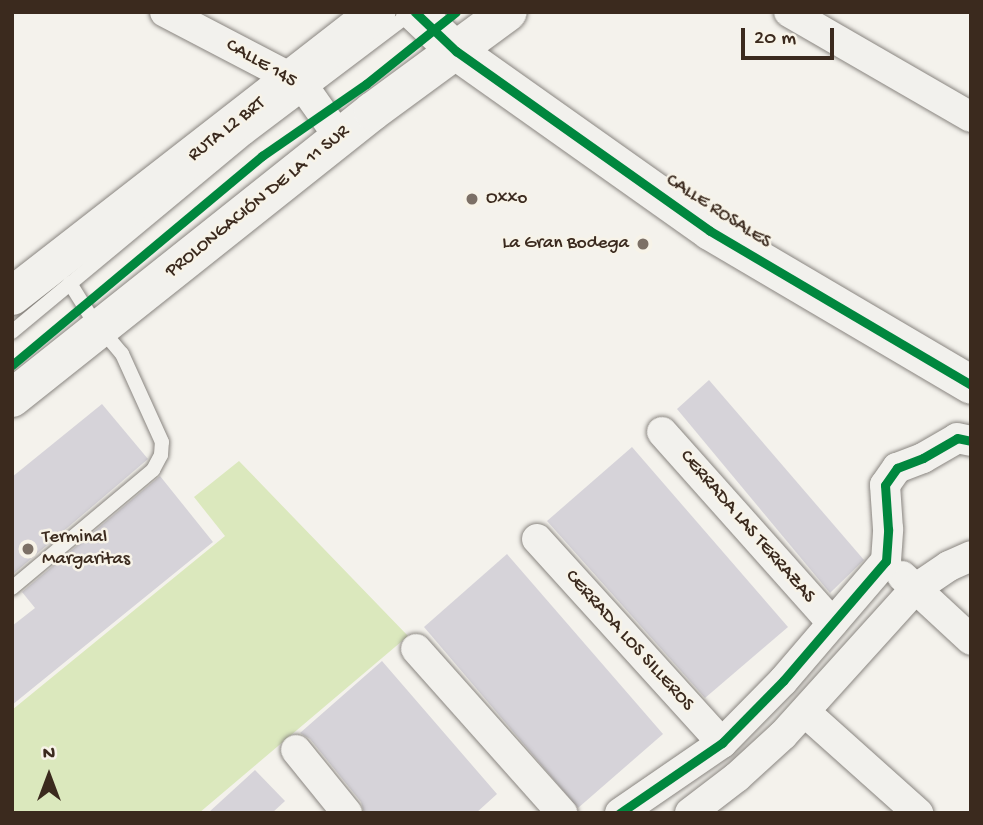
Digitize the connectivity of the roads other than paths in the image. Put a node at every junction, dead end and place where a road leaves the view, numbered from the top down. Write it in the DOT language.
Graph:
graph roads {
  1 [pos="165,12"];
  2 [pos="377,12"];
  3 [pos="413,12"];
  4 [pos="508,12"];
  5 [pos="789,12"];
  6 [pos="456,36"];
  7 [pos="300,85"];
  8 [pos="971,117"];
  9 [pos="335,132"];
  10 [pos="71,283"];
  11 [pos="12,296"];
  12 [pos="96,322"];
  13 [pos="12,332"];
  14 [pos="971,386"];
  15 [pos="12,398"];
  16 [pos="663,432"];
  17 [pos="971,441"];
  18 [pos="537,539"];
  19 [pos="971,556"];
  20 [pos="887,561"];
  21 [pos="12,588"];
  22 [pos="915,589"];
  23 [pos="832,623"];
  24 [pos="971,640"];
  25 [pos="416,649"];
  26 [pos="805,712"];
  27 [pos="722,743"];
  28 [pos="296,750"];
  29 [pos="347,813"];
  30 [pos="562,813"];
  31 [pos="620,813"];
  32 [pos="691,813"];
  33 [pos="918,813"];
  1 -- 7 [label="street, CALLE 145"];
  2 -- 7 [label="main road"];
  3 -- 6 [label="main road, CALLE ROSALES"];
  3 -- 7 [label="lane, RUTA L2 BRT"];
  4 -- 6 [label="main road, PROLONGACIÓN DE LA 11 SUR"];
  5 -- 8 [label="street"];
  6 -- 9 [label="main road, PROLONGACIÓN DE LA 11 SUR"];
  6 -- 14 [label="main road, CALLE ROSALES"];
  7 -- 9 [label="street, CALLE 145"];
  7 -- 10 [label="lane, RUTA L2 BRT"];
  7 -- 11 [label="main road"];
  9 -- 12 [label="main road, PROLONGACIÓN DE LA 11 SUR"];
  10 -- 12 [label="lane"];
  10 -- 13 [label="lane, RUTA L2 BRT"];
  12 -- 15 [label="main road, PROLONGACIÓN DE LA 11 SUR"];
  12 -- 21 [label="lane"];
  16 -- 23 [label="street, CERRADA LAS TERRAZAS"];
  17 -- 20 [label="street"];
  18 -- 27 [label="street, CERRADA LOS SILLEROS"];
  19 -- 22 [label="street"];
  20 -- 22 [label="street"];
  20 -- 23 [label="street"];
  22 -- 24 [label="street"];
  22 -- 26 [label="street"];
  23 -- 27 [label="street"];
  25 -- 30 [label="street"];
  26 -- 32 [label="street"];
  26 -- 33 [label="street"];
  27 -- 31 [label="street"];
  28 -- 29 [label="street"];
}
